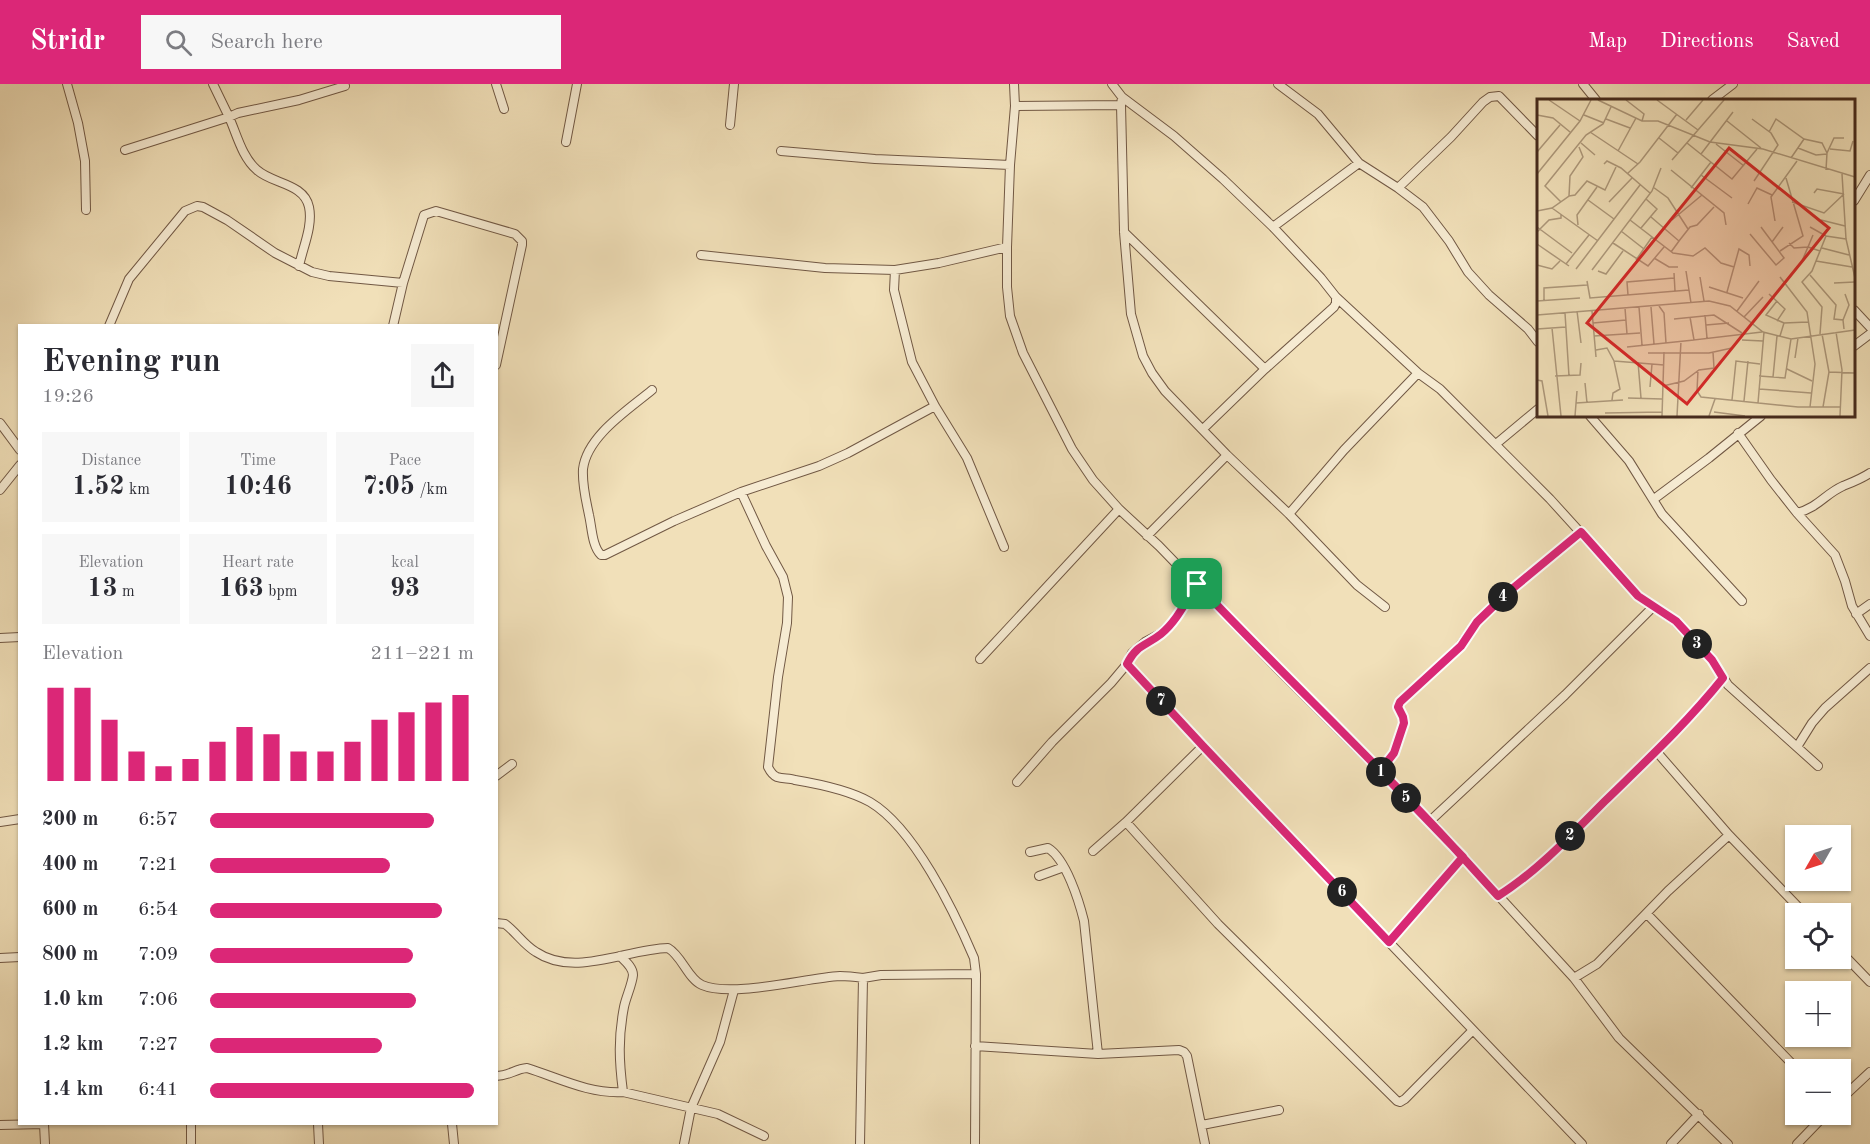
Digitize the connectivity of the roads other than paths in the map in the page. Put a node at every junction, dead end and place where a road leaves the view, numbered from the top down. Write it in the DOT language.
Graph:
graph roads {
  1 [pos="67,84"];
  2 [pos="213,84"];
  3 [pos="496,84"];
  4 [pos="577,84"];
  5 [pos="734,84"];
  6 [pos="1014,84"];
  7 [pos="1112,84"];
  8 [pos="1278,84"];
  9 [pos="1583,84"];
  10 [pos="1733,84"];
  11 [pos="345,86"];
  12 [pos="1595,99"];
  13 [pos="1713,99"];
  14 [pos="1122,101"];
  15 [pos="1015,106"];
  16 [pos="504,109"];
  17 [pos="229,117"];
  18 [pos="730,125"];
  19 [pos="1537,134"];
  20 [pos="566,142"];
  21 [pos="125,150"];
  22 [pos="781,151"];
  23 [pos="1359,163"];
  24 [pos="1010,165"];
  25 [pos="1870,176"];
  26 [pos="1398,188"];
  27 [pos="1855,199"];
  28 [pos="86,210"];
  29 [pos="1274,227"];
  30 [pos="1124,231"];
  31 [pos="1006,247"];
  32 [pos="701,255"];
  33 [pos="299,266"];
  34 [pos="895,270"];
  35 [pos="403,283"];
  36 [pos="1336,297"];
  37 [pos="1855,311"];
  38 [pos="110,324"];
  39 [pos="393,324"];
  40 [pos="1870,327"];
  41 [pos="1870,334"];
  42 [pos="1537,340"];
  43 [pos="1855,345"];
  44 [pos="498,356"];
  45 [pos="1265,369"];
  46 [pos="1418,373"];
  47 [pos="652,390"];
  48 [pos="934,406"];
  49 [pos="1537,411"];
  50 [pos="1591,417"];
  51 [pos="1760,417"];
  52 [pos="0,423"];
  53 [pos="1203,429"];
  54 [pos="1738,433"];
  55 [pos="1496,444"];
  56 [pos="18,447"];
  57 [pos="1227,455"];
  58 [pos="18,468"];
  59 [pos="1870,473"];
  60 [pos="0,490"];
  61 [pos="741,492"];
  62 [pos="1654,499"];
  63 [pos="1119,509"];
  64 [pos="1797,513"];
  65 [pos="1289,514"];
  66 [pos="1581,532"];
  67 [pos="1148,536"];
  68 [pos="1004,547"];
  69 [pos="1197,584"];
  70 [pos="1742,601"];
  71 [pos="1870,604"];
  72 [pos="1384,607"];
  73 [pos="1653,607"];
  74 [pos="1856,614"];
  75 [pos="1870,636"];
  76 [pos="18,637"];
  77 [pos="0,638"];
  78 [pos="980,659"];
  79 [pos="1127,664"];
  80 [pos="1870,668"];
  81 [pos="1861,676"];
  82 [pos="1723,678"];
  83 [pos="1870,681"];
  84 [pos="1203,746"];
  85 [pos="1797,747"];
  86 [pos="1656,751"];
  87 [pos="512,765"];
  88 [pos="1818,766"];
  89 [pos="1380,771"];
  90 [pos="498,775"];
  91 [pos="1017,782"];
  92 [pos="18,819"];
  93 [pos="1430,821"];
  94 [pos="0,822"];
  95 [pos="1126,822"];
  96 [pos="1729,835"];
  97 [pos="1093,851"];
  98 [pos="1030,852"];
  99 [pos="1463,857"];
  100 [pos="1064,867"];
  101 [pos="1039,876"];
  102 [pos="1498,896"];
  103 [pos="1794,903"];
  104 [pos="1647,914"];
  105 [pos="498,923"];
  106 [pos="1389,942"];
  107 [pos="620,956"];
  108 [pos="18,957"];
  109 [pos="0,958"];
  110 [pos="1851,962"];
  111 [pos="976,974"];
  112 [pos="863,978"];
  113 [pos="1574,978"];
  114 [pos="1870,982"];
  115 [pos="734,990"];
  116 [pos="1472,1031"];
  117 [pos="975,1046"];
  118 [pos="1098,1054"];
  119 [pos="1787,1059"];
  120 [pos="1870,1072"];
  121 [pos="498,1076"];
  122 [pos="1851,1090"];
  123 [pos="623,1092"];
  124 [pos="691,1108"];
  125 [pos="1279,1110"];
  126 [pos="1699,1114"];
  127 [pos="0,1125"];
  128 [pos="18,1125"];
  129 [pos="45,1125"];
  130 [pos="191,1125"];
  131 [pos="318,1125"];
  132 [pos="452,1125"];
  133 [pos="1202,1125"];
  134 [pos="1815,1125"];
  135 [pos="764,1136"];
  136 [pos="45,1144"];
  137 [pos="191,1144"];
  138 [pos="319,1144"];
  139 [pos="454,1144"];
  140 [pos="684,1144"];
  141 [pos="860,1144"];
  142 [pos="975,1144"];
  143 [pos="1205,1144"];
  144 [pos="1582,1144"];
  145 [pos="1671,1144"];
  146 [pos="1728,1144"];
  147 [pos="1797,1144"];
  1 -- 28 [label="street"];
  2 -- 17 [label="street"];
  3 -- 16 [label="street"];
  4 -- 20 [label="street"];
  5 -- 18 [label="street"];
  6 -- 15 [label="street"];
  7 -- 14 [label="street"];
  8 -- 23 [label="street"];
  9 -- 12 [label="street"];
  10 -- 13 [label="street"];
  11 -- 17 [label="street"];
  14 -- 15 [label="street"];
  14 -- 29 [label="street"];
  14 -- 30 [label="street"];
  15 -- 24 [label="street"];
  17 -- 21 [label="street"];
  17 -- 33 [label="street"];
  19 -- 26 [label="street"];
  22 -- 24 [label="street"];
  23 -- 26 [label="street"];
  23 -- 29 [label="street"];
  24 -- 31 [label="street"];
  25 -- 27 [label="street"];
  26 -- 42 [label="street"];
  29 -- 36 [label="street"];
  30 -- 45 [label="street"];
  30 -- 53 [label="street"];
  31 -- 34 [label="street"];
  31 -- 63 [label="street"];
  32 -- 34 [label="street"];
  33 -- 35 [label="street"];
  33 -- 38 [label="street"];
  34 -- 48 [label="street"];
  35 -- 39 [label="street"];
  35 -- 44 [label="street"];
  36 -- 45 [label="street"];
  36 -- 46 [label="street"];
  37 -- 40 [label="street"];
  41 -- 43 [label="street"];
  45 -- 53 [label="street"];
  46 -- 55 [label="street"];
  46 -- 65 [label="street"];
  47 -- 61 [label="street"];
  48 -- 61 [label="street"];
  48 -- 68 [label="street"];
  49 -- 55 [label="street"];
  50 -- 62 [label="street"];
  51 -- 54 [label="street"];
  52 -- 56 [label="street"];
  53 -- 57 [label="street"];
  54 -- 62 [label="street"];
  54 -- 64 [label="street"];
  55 -- 66 [label="street"];
  57 -- 65 [label="street"];
  57 -- 67 [label="street"];
  58 -- 60 [label="street"];
  59 -- 64 [label="street"];
  61 -- 111 [label="street"];
  62 -- 70 [label="street"];
  63 -- 67 [label="street"];
  63 -- 78 [label="street"];
  64 -- 74 [label="street"];
  65 -- 72 [label="street"];
  66 -- 73 [label="street"];
  66 -- 89 [label="street"];
  67 -- 69 [label="street"];
  69 -- 79 [label="street"];
  69 -- 89 [label="street"];
  71 -- 74 [label="street"];
  73 -- 82 [label="street"];
  73 -- 93 [label="street"];
  74 -- 75 [label="street"];
  76 -- 77 [label="street"];
  79 -- 84 [label="street"];
  79 -- 91 [label="street"];
  80 -- 81 [label="street"];
  81 -- 83 [label="street"];
  81 -- 85 [label="street"];
  82 -- 85 [label="street"];
  82 -- 86 [label="street"];
  84 -- 95 [label="street"];
  84 -- 106 [label="street"];
  85 -- 88 [label="street"];
  86 -- 96 [label="street"];
  86 -- 102 [label="street"];
  87 -- 90 [label="street"];
  89 -- 93 [label="street"];
  92 -- 94 [label="street"];
  93 -- 99 [label="street"];
  95 -- 97 [label="street"];
  95 -- 116 [label="street"];
  96 -- 103 [label="street"];
  96 -- 104 [label="street"];
  98 -- 100 [label="street"];
  99 -- 102 [label="street"];
  99 -- 106 [label="street"];
  100 -- 101 [label="street"];
  100 -- 118 [label="street"];
  102 -- 113 [label="street"];
  104 -- 113 [label="street"];
  104 -- 119 [label="street"];
  105 -- 107 [label="street"];
  106 -- 116 [label="street"];
  107 -- 115 [label="street"];
  107 -- 123 [label="street"];
  108 -- 109 [label="street"];
  110 -- 114 [label="street"];
  111 -- 112 [label="street"];
  111 -- 117 [label="street"];
  112 -- 115 [label="street"];
  112 -- 141 [label="street"];
  113 -- 126 [label="street"];
  115 -- 124 [label="street"];
  116 -- 144 [label="street"];
  117 -- 118 [label="street"];
  117 -- 142 [label="street"];
  118 -- 133 [label="street"];
  120 -- 122 [label="street"];
  121 -- 123 [label="street"];
  123 -- 124 [label="street"];
  124 -- 135 [label="street"];
  124 -- 140 [label="street"];
  125 -- 133 [label="street"];
  126 -- 145 [label="street"];
  126 -- 146 [label="street"];
  127 -- 128 [label="street"];
  129 -- 136 [label="street"];
  130 -- 137 [label="street"];
  131 -- 138 [label="street"];
  132 -- 139 [label="street"];
  133 -- 143 [label="street"];
  134 -- 147 [label="street"];
}
